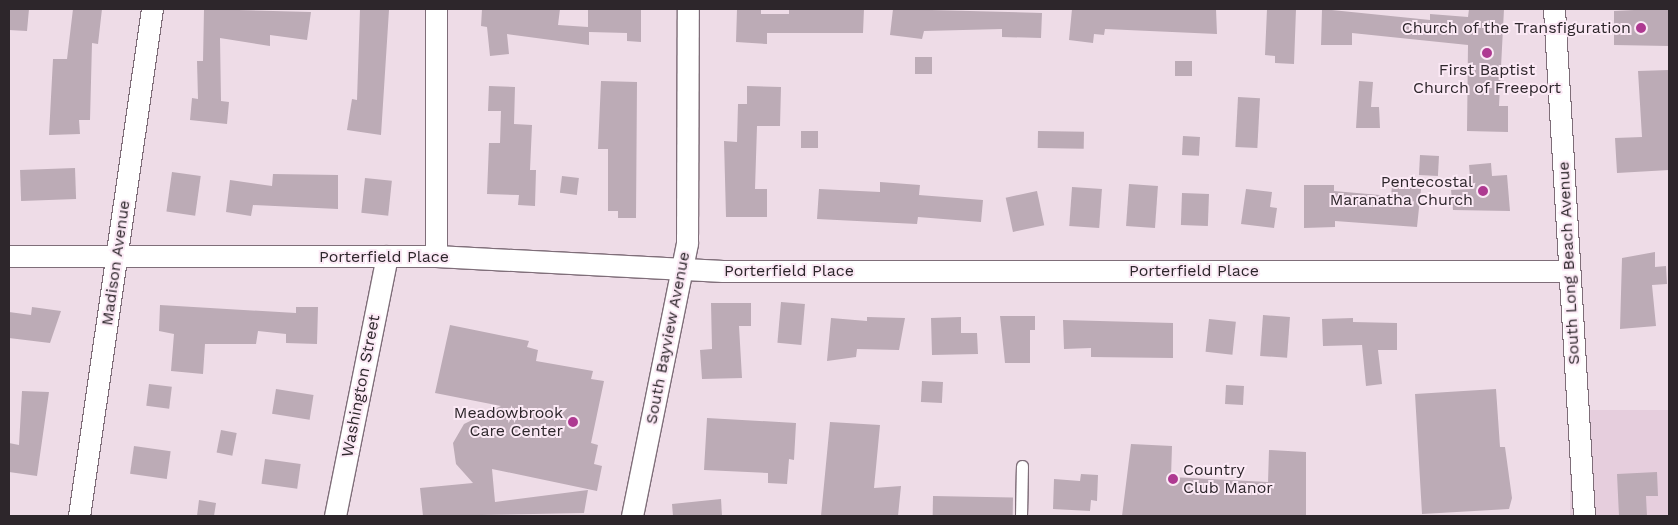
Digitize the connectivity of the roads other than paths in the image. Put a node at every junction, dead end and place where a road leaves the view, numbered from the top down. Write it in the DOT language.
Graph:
graph roads {
  1 [pos="152,9"];
  2 [pos="436,9"];
  3 [pos="688,9"];
  4 [pos="1554,9"];
  5 [pos="9,256"];
  6 [pos="387,256"];
  7 [pos="436,256"];
  8 [pos="117,257"];
  9 [pos="680,268"];
  10 [pos="1569,271"];
  11 [pos="1022,466"];
  12 [pos="636,513"];
  13 [pos="79,516"];
  14 [pos="334,516"];
  15 [pos="1020,516"];
  16 [pos="1584,516"];
  1 -- 8 [label="street, Madison Avenue"];
  2 -- 7 [label="street"];
  3 -- 9 [label="street, South Bayview Avenue"];
  4 -- 10 [label="street, South Long Beach Avenue"];
  5 -- 8 [label="street, Porterfield Place"];
  6 -- 7 [label="street, Porterfield Place"];
  6 -- 8 [label="street, Porterfield Place"];
  6 -- 14 [label="street, Washington Street"];
  7 -- 9 [label="street, Porterfield Place"];
  8 -- 13 [label="street, Madison Avenue"];
  9 -- 10 [label="street, Porterfield Place"];
  9 -- 12 [label="street, South Bayview Avenue"];
  10 -- 16 [label="street, South Long Beach Avenue"];
  11 -- 15 [label="lane"];
}
